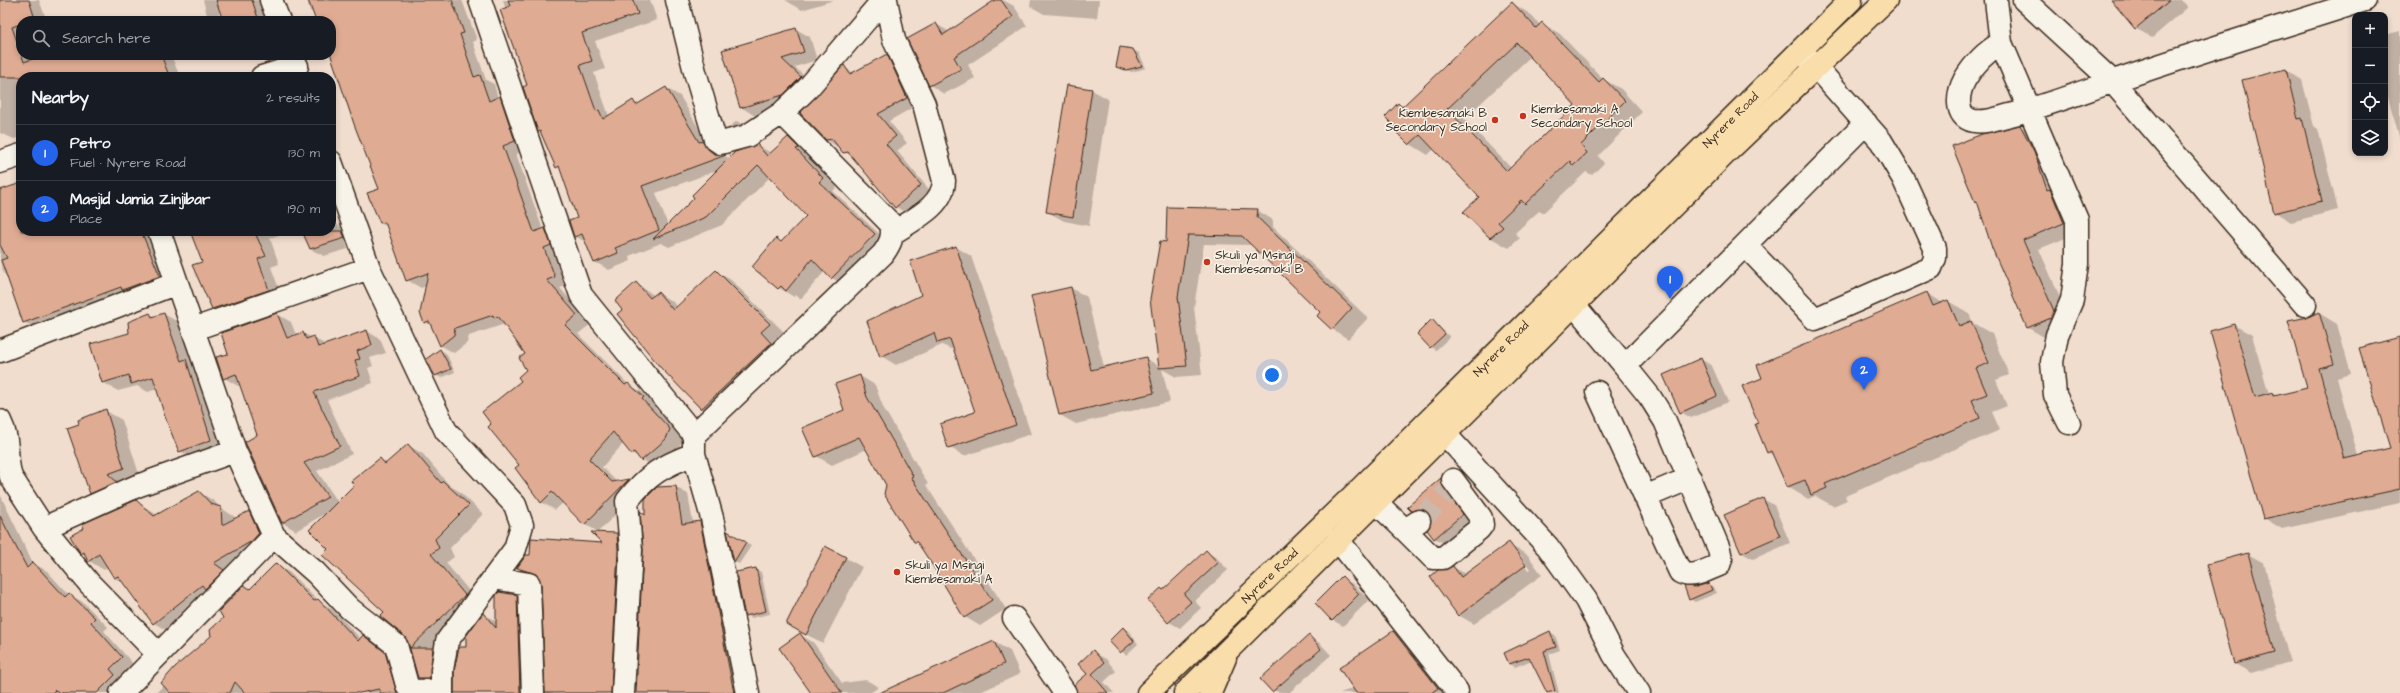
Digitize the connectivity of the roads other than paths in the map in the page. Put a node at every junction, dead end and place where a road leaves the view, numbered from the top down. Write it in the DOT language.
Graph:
graph roads {
  1 [pos="271,0"];
  2 [pos="480,0"];
  3 [pos="677,0"];
  4 [pos="883,0"];
  5 [pos="886,0"];
  6 [pos="1851,0"];
  7 [pos="1886,0"];
  8 [pos="1996,0"];
  9 [pos="2024,0"];
  10 [pos="2365,0"];
  11 [pos="277,16"];
  12 [pos="2001,42"];
  13 [pos="1801,50"];
  14 [pos="297,66"];
  15 [pos="1816,67"];
  16 [pos="278,72"];
  17 [pos="2112,81"];
  18 [pos="2030,110"];
  19 [pos="782,113"];
  20 [pos="1866,123"];
  21 [pos="16,157"];
  22 [pos="0,162"];
  23 [pos="336,176"];
  24 [pos="893,233"];
  25 [pos="161,236"];
  26 [pos="1745,245"];
  27 [pos="369,268"];
  28 [pos="177,283"];
  29 [pos="2305,305"];
  30 [pos="1575,306"];
  31 [pos="194,329"];
  32 [pos="0,351"];
  33 [pos="1625,366"];
  34 [pos="1597,392"];
  35 [pos="1430,418"];
  36 [pos="0,421"];
  37 [pos="2069,423"];
  38 [pos="1449,437"];
  39 [pos="694,444"];
  40 [pos="235,451"];
  41 [pos="1690,478"];
  42 [pos="1369,495"];
  43 [pos="1645,497"];
  44 [pos="44,528"];
  45 [pos="274,536"];
  46 [pos="1338,540"];
  47 [pos="494,578"];
  48 [pos="1014,618"];
  49 [pos="1230,648"];
  50 [pos="158,654"];
  51 [pos="1457,691"];
  52 [pos="442,692"];
  53 [pos="121,693"];
  54 [pos="533,693"];
  55 [pos="623,693"];
  56 [pos="748,693"];
  57 [pos="1065,693"];
  58 [pos="1148,693"];
  59 [pos="1185,693"];
  60 [pos="1210,693"];
  61 [pos="1639,693"];
  1 -- 11 [label="street"];
  2 -- 39 [label="street"];
  3 -- 19 [label="street"];
  4 -- 19 [label="street"];
  5 -- 24 [label="street"];
  6 -- 13 [label="main road, Nyrere Road"];
  7 -- 15 [label="main road, Nyrere Road"];
  8 -- 12 [label="street"];
  9 -- 17 [label="street"];
  10 -- 17 [label="street"];
  12 -- 18 [label="street"];
  12 -- 18 [label="street"];
  13 -- 15 [label="street"];
  13 -- 35 [label="main road, Nyrere Road"];
  14 -- 16 [label="street"];
  15 -- 20 [label="street"];
  15 -- 30 [label="main road, Nyrere Road"];
  17 -- 18 [label="street"];
  17 -- 29 [label="street"];
  18 -- 37 [label="street"];
  19 -- 24 [label="street"];
  20 -- 26 [label="street"];
  20 -- 26 [label="street"];
  21 -- 22 [label="street"];
  23 -- 27 [label="street"];
  24 -- 39 [label="street"];
  25 -- 28 [label="street"];
  26 -- 33 [label="street"];
  27 -- 31 [label="street"];
  27 -- 47 [label="street"];
  28 -- 31 [label="street"];
  28 -- 32 [label="street"];
  30 -- 33 [label="street"];
  30 -- 38 [label="main road, Nyrere Road"];
  31 -- 40 [label="street"];
  33 -- 41 [label="street"];
  34 -- 43 [label="street"];
  35 -- 38 [label="street"];
  35 -- 42 [label="main road, Nyrere Road"];
  36 -- 44 [label="street"];
  38 -- 42 [label="main road, Nyrere Road"];
  38 -- 42 [label="street"];
  38 -- 61 [label="street"];
  39 -- 55 [label="street"];
  39 -- 56 [label="street"];
  40 -- 44 [label="street"];
  40 -- 45 [label="street"];
  41 -- 43 [label="street"];
  41 -- 43 [label="street"];
  42 -- 46 [label="main road, Nyrere Road"];
  42 -- 58 [label="main road, Nyrere Road"];
  44 -- 50 [label="street"];
  45 -- 50 [label="street"];
  45 -- 52 [label="street"];
  46 -- 49 [label="main road, Nyrere Road"];
  46 -- 51 [label="street"];
  47 -- 52 [label="street"];
  47 -- 54 [label="street"];
  48 -- 57 [label="street"];
  49 -- 59 [label="main road, Nyrere Road"];
  49 -- 60 [label="main road"];
  50 -- 53 [label="street"];
}
